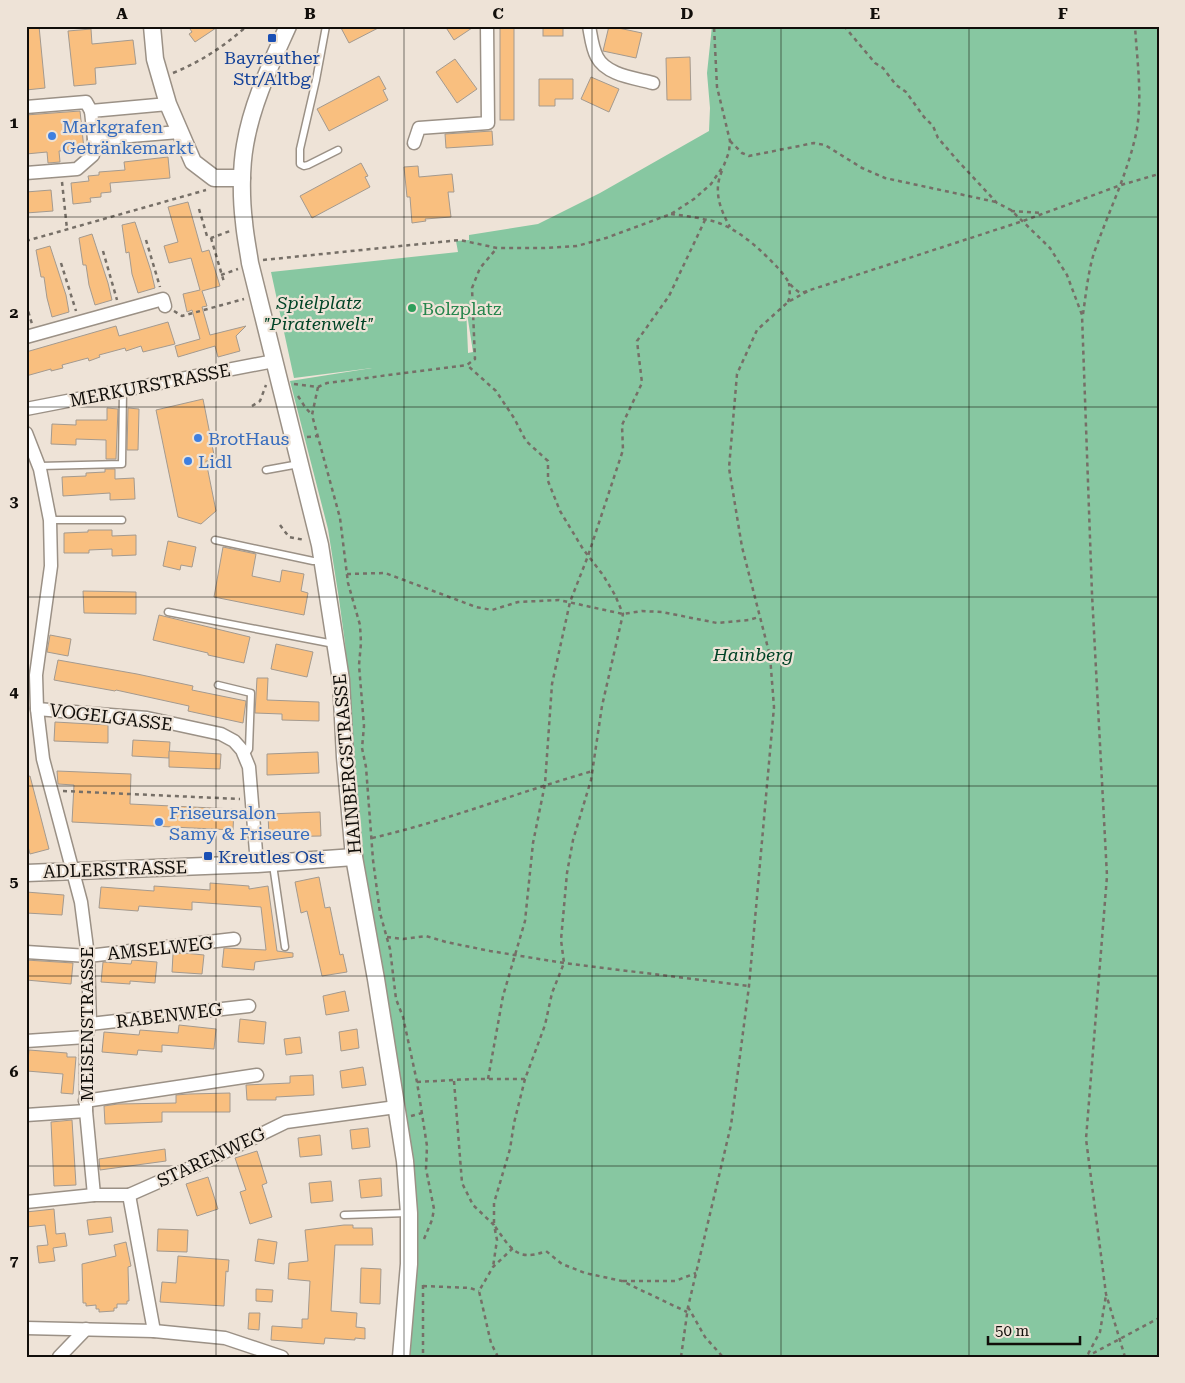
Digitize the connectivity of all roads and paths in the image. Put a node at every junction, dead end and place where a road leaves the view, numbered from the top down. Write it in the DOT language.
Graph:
graph roads {
  1 [pos="152,26"];
  2 [pos="247,26"];
  3 [pos="288,26"];
  4 [pos="326,26"];
  5 [pos="487,26"];
  6 [pos="589,26"];
  7 [pos="714,26"];
  8 [pos="844,26"];
  9 [pos="1135,26"];
  10 [pos="169,74"];
  11 [pos="653,83"];
  12 [pos="168,104"];
  13 [pos="26,107"];
  14 [pos="91,111"];
  15 [pos="178,132"];
  16 [pos="94,139"];
  17 [pos="730,142"];
  18 [pos="414,143"];
  19 [pos="338,150"];
  20 [pos="724,165"];
  21 [pos="26,173"];
  22 [pos="1159,174"];
  23 [pos="242,178"];
  24 [pos="62,180"];
  25 [pos="1121,185"];
  26 [pos="206,190"];
  27 [pos="997,203"];
  28 [pos="199,209"];
  29 [pos="1011,210"];
  30 [pos="671,214"];
  31 [pos="1042,214"];
  32 [pos="704,220"];
  33 [pos="1023,221"];
  34 [pos="67,229"];
  35 [pos="730,229"];
  36 [pos="230,230"];
  37 [pos="211,238"];
  38 [pos="146,240"];
  39 [pos="26,241"];
  40 [pos="497,248"];
  41 [pos="103,251"];
  42 [pos="263,260"];
  43 [pos="61,263"];
  44 [pos="238,269"];
  45 [pos="222,275"];
  46 [pos="789,281"];
  47 [pos="224,282"];
  48 [pos="808,291"];
  49 [pos="246,298"];
  50 [pos="164,302"];
  51 [pos="788,302"];
  52 [pos="26,304"];
  53 [pos="120,311"];
  54 [pos="1082,315"];
  55 [pos="80,322"];
  56 [pos="31,336"];
  57 [pos="274,360"];
  58 [pos="467,365"];
  59 [pos="292,380"];
  60 [pos="267,383"];
  61 [pos="294,384"];
  62 [pos="318,387"];
  63 [pos="123,390"];
  64 [pos="252,406"];
  65 [pos="26,409"];
  66 [pos="312,415"];
  67 [pos="26,433"];
  68 [pos="318,436"];
  69 [pos="303,437"];
  70 [pos="300,464"];
  71 [pos="40,466"];
  72 [pos="266,470"];
  73 [pos="50,520"];
  74 [pos="122,520"];
  75 [pos="280,525"];
  76 [pos="215,540"];
  77 [pos="309,541"];
  78 [pos="588,556"];
  79 [pos="322,561"];
  80 [pos="347,574"];
  81 [pos="570,602"];
  82 [pos="168,612"];
  83 [pos="623,614"];
  84 [pos="760,616"];
  85 [pos="336,644"];
  86 [pos="218,685"];
  87 [pos="37,709"];
  88 [pos="245,755"];
  89 [pos="593,771"];
  90 [pos="545,784"];
  91 [pos="51,790"];
  92 [pos="252,799"];
  93 [pos="372,838"];
  94 [pos="354,857"];
  95 [pos="265,863"];
  96 [pos="74,871"];
  97 [pos="26,873"];
  98 [pos="387,937"];
  99 [pos="234,940"];
  100 [pos="285,947"];
  101 [pos="26,952"];
  102 [pos="516,955"];
  103 [pos="88,956"];
  104 [pos="564,963"];
  105 [pos="749,986"];
  106 [pos="249,1006"];
  107 [pos="90,1024"];
  108 [pos="86,1038"];
  109 [pos="26,1041"];
  110 [pos="257,1075"];
  111 [pos="488,1079"];
  112 [pos="525,1079"];
  113 [pos="454,1080"];
  114 [pos="417,1082"];
  115 [pos="86,1106"];
  116 [pos="396,1108"];
  117 [pos="26,1115"];
  118 [pos="94,1195"];
  119 [pos="129,1195"];
  120 [pos="26,1202"];
  121 [pos="409,1213"];
  122 [pos="344,1215"];
  123 [pos="494,1225"];
  124 [pos="424,1240"];
  125 [pos="513,1248"];
  126 [pos="493,1267"];
  127 [pos="696,1273"];
  128 [pos="423,1277"];
  129 [pos="622,1281"];
  130 [pos="423,1286"];
  131 [pos="479,1291"];
  132 [pos="1106,1294"];
  133 [pos="688,1307"];
  134 [pos="687,1312"];
  135 [pos="1159,1318"];
  136 [pos="26,1328"];
  137 [pos="86,1329"];
  138 [pos="154,1331"];
  139 [pos="1121,1339"];
  140 [pos="1087,1356"];
  141 [pos="59,1357"];
  142 [pos="282,1357"];
  143 [pos="401,1357"];
  144 [pos="423,1357"];
  145 [pos="498,1357"];
  146 [pos="681,1357"];
  147 [pos="723,1357"];
  148 [pos="1124,1357"];
  1 -- 12 [label="street"];
  2 -- 10 [label="path"];
  3 -- 23 [label="street, HAINBERGSTRASSE"];
  4 -- 19 [label="lane"];
  5 -- 18 [label="street"];
  6 -- 11 [label="street"];
  7 -- 17 [label="path"];
  8 -- 27 [label="path"];
  9 -- 25 [label="path"];
  12 -- 14 [label="street"];
  12 -- 15 [label="street"];
  13 -- 14 [label="street"];
  14 -- 16 [label="street"];
  15 -- 16 [label="street"];
  15 -- 23 [label="street"];
  16 -- 21 [label="street"];
  17 -- 20 [label="path"];
  17 -- 27 [label="path"];
  20 -- 30 [label="path"];
  20 -- 35 [label="path"];
  22 -- 25 [label="path"];
  23 -- 57 [label="street, HAINBERGSTRASSE"];
  24 -- 34 [label="path"];
  25 -- 31 [label="path"];
  25 -- 54 [label="path"];
  26 -- 34 [label="path"];
  27 -- 29 [label="path"];
  28 -- 37 [label="path"];
  29 -- 31 [label="path"];
  29 -- 33 [label="path"];
  30 -- 32 [label="path"];
  30 -- 40 [label="path"];
  31 -- 33 [label="path"];
  32 -- 35 [label="path"];
  32 -- 78 [label="path"];
  33 -- 48 [label="path"];
  33 -- 54 [label="path"];
  34 -- 39 [label="path"];
  35 -- 46 [label="path"];
  36 -- 37 [label="path"];
  37 -- 45 [label="path"];
  38 -- 50 [label="path"];
  40 -- 42 [label="path"];
  40 -- 58 [label="path"];
  41 -- 53 [label="path"];
  43 -- 55 [label="path"];
  44 -- 45 [label="path"];
  45 -- 47 [label="path"];
  46 -- 48 [label="path"];
  46 -- 51 [label="path"];
  48 -- 51 [label="path"];
  49 -- 50 [label="path"];
  50 -- 53 [label="street"];
  51 -- 84 [label="path"];
  52 -- 56 [label="path"];
  53 -- 55 [label="street"];
  54 -- 132 [label="path"];
  55 -- 56 [label="street"];
  57 -- 63 [label="street, MERKURSTRASSE"];
  57 -- 70 [label="street, HAINBERGSTRASSE"];
  58 -- 62 [label="path"];
  58 -- 78 [label="path"];
  59 -- 61 [label="path"];
  60 -- 64 [label="path"];
  61 -- 62 [label="path"];
  61 -- 66 [label="path"];
  62 -- 66 [label="path"];
  63 -- 65 [label="street, MERKURSTRASSE"];
  63 -- 71 [label="lane"];
  66 -- 68 [label="path"];
  67 -- 71 [label="street, MEISENSTRASSE"];
  68 -- 69 [label="path"];
  68 -- 80 [label="path"];
  70 -- 72 [label="lane"];
  70 -- 79 [label="street, HAINBERGSTRASSE"];
  71 -- 73 [label="street, MEISENSTRASSE"];
  73 -- 74 [label="lane"];
  73 -- 87 [label="street, MEISENSTRASSE"];
  75 -- 77 [label="path"];
  76 -- 79 [label="lane"];
  78 -- 81 [label="path"];
  78 -- 83 [label="path"];
  79 -- 85 [label="street, HAINBERGSTRASSE"];
  80 -- 81 [label="path"];
  80 -- 93 [label="path"];
  81 -- 83 [label="path"];
  81 -- 90 [label="path"];
  82 -- 85 [label="lane"];
  83 -- 84 [label="path"];
  83 -- 89 [label="path"];
  84 -- 105 [label="path"];
  85 -- 94 [label="street, HAINBERGSTRASSE"];
  86 -- 88 [label="lane"];
  87 -- 88 [label="street, VOGELGASSE"];
  87 -- 91 [label="street, MEISENSTRASSE"];
  88 -- 92 [label="street"];
  89 -- 90 [label="path"];
  89 -- 104 [label="path"];
  90 -- 93 [label="path"];
  90 -- 102 [label="path"];
  91 -- 92 [label="path"];
  91 -- 96 [label="street, MEISENSTRASSE"];
  92 -- 95 [label="street"];
  93 -- 98 [label="path"];
  94 -- 95 [label="street, ADLERSTRASSE"];
  94 -- 116 [label="street, HAINBERGSTRASSE"];
  95 -- 96 [label="street, ADLERSTRASSE"];
  95 -- 100 [label="lane"];
  96 -- 97 [label="street, ADLERSTRASSE"];
  96 -- 103 [label="street, MEISENSTRASSE"];
  98 -- 102 [label="path"];
  98 -- 114 [label="path"];
  99 -- 103 [label="street, AMSELWEG"];
  101 -- 103 [label="street, AMSELWEG"];
  102 -- 104 [label="path"];
  102 -- 111 [label="path"];
  103 -- 107 [label="street, MEISENSTRASSE"];
  104 -- 105 [label="path"];
  104 -- 112 [label="path"];
  105 -- 127 [label="path"];
  106 -- 107 [label="street, RABENWEG"];
  107 -- 108 [label="street, MEISENSTRASSE"];
  108 -- 109 [label="street"];
  108 -- 115 [label="street, MEISENSTRASSE"];
  110 -- 115 [label="street"];
  111 -- 112 [label="path"];
  111 -- 113 [label="path"];
  112 -- 123 [label="path"];
  113 -- 114 [label="path"];
  113 -- 123 [label="path"];
  114 -- 124 [label="path"];
  115 -- 117 [label="street"];
  115 -- 118 [label="street, MEISENSTRASSE"];
  116 -- 119 [label="street, STARENWEG"];
  116 -- 121 [label="street, HAINBERGSTRASSE"];
  118 -- 119 [label="street, STARENWEG"];
  118 -- 120 [label="street, STARENWEG"];
  119 -- 138 [label="street"];
  121 -- 122 [label="lane"];
  121 -- 143 [label="street, HAINBERGSTRASSE"];
  123 -- 125 [label="path"];
  123 -- 126 [label="path"];
  125 -- 126 [label="path"];
  125 -- 129 [label="path"];
  126 -- 131 [label="path"];
  127 -- 129 [label="path"];
  127 -- 133 [label="path"];
  128 -- 130 [label="path"];
  129 -- 134 [label="path"];
  130 -- 131 [label="path"];
  130 -- 144 [label="path"];
  131 -- 145 [label="path"];
  132 -- 139 [label="path"];
  132 -- 140 [label="path"];
  133 -- 134 [label="path"];
  133 -- 147 [label="path"];
  134 -- 146 [label="path"];
  135 -- 139 [label="path"];
  136 -- 137 [label="street"];
  137 -- 138 [label="street"];
  137 -- 141 [label="street"];
  138 -- 142 [label="street"];
  139 -- 140 [label="path"];
  139 -- 148 [label="path"];
}
